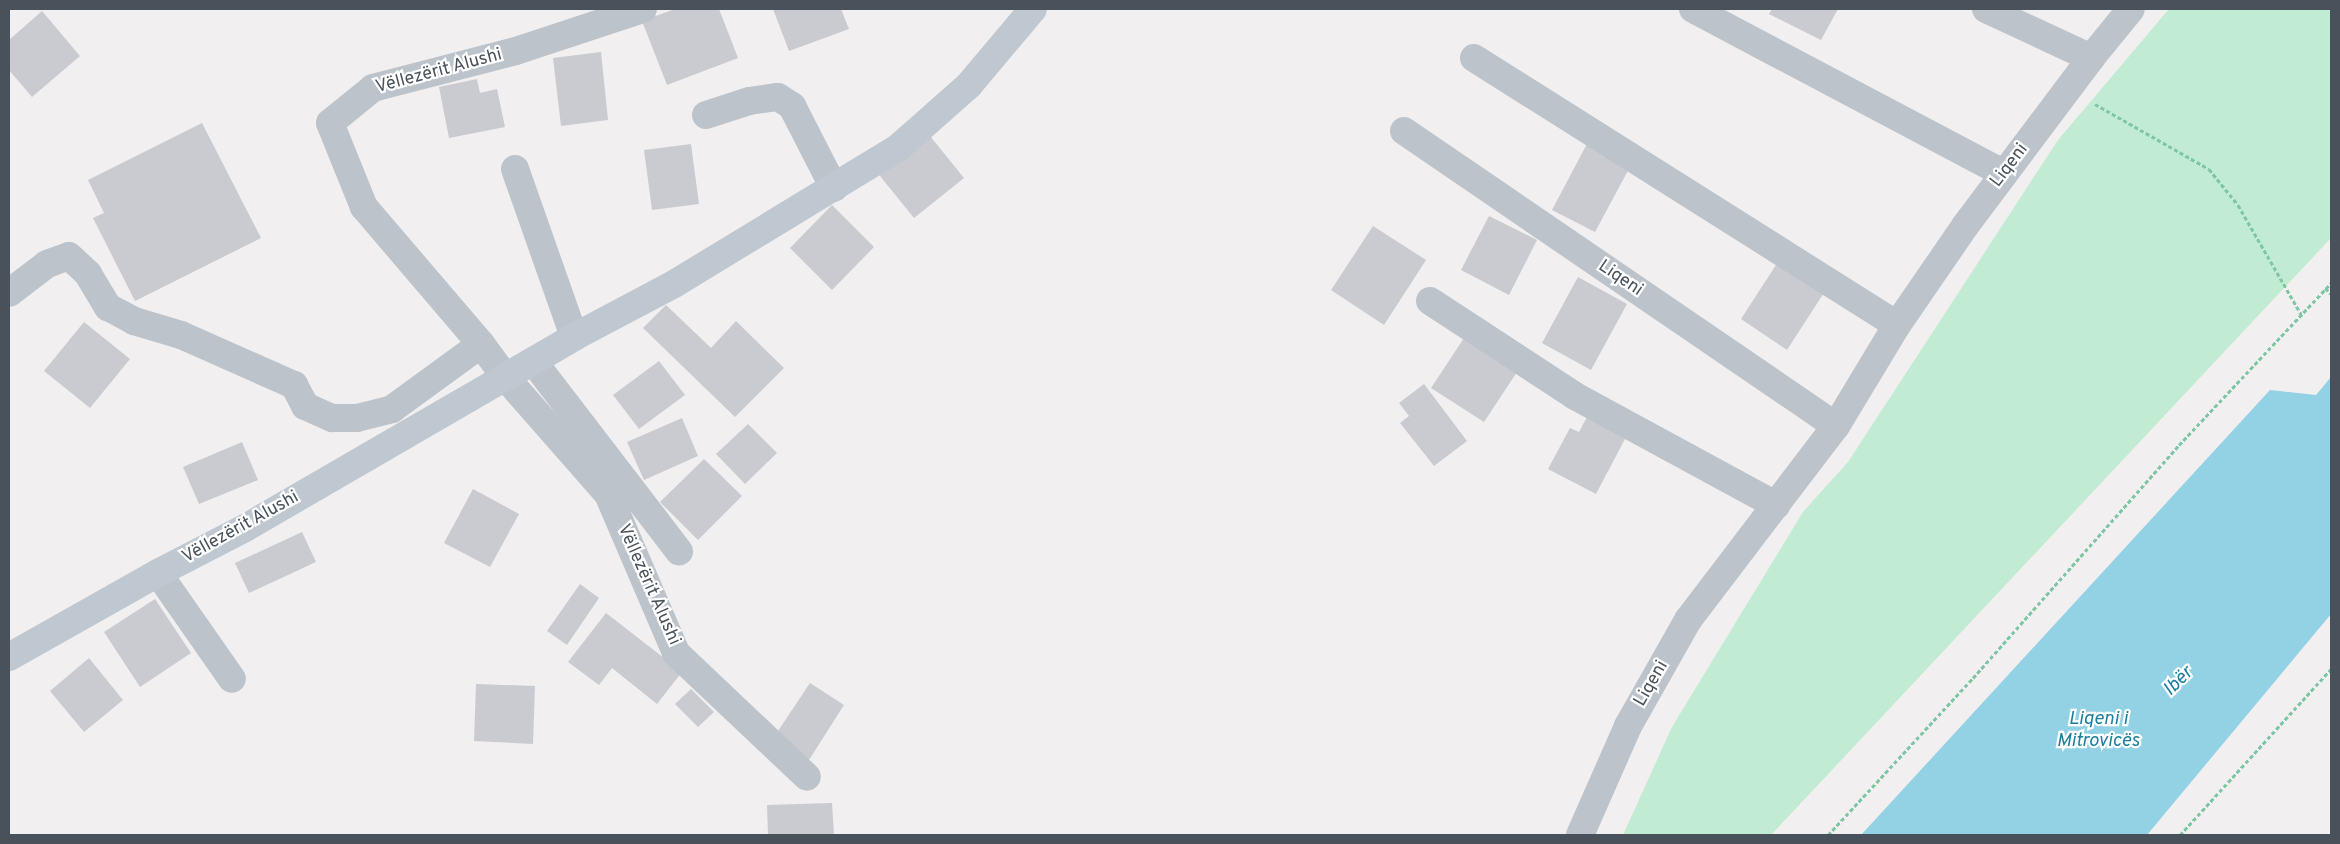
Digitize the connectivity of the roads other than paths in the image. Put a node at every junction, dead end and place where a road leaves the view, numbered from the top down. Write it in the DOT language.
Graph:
graph roads {
  1 [pos="643,9"];
  2 [pos="1033,9"];
  3 [pos="1693,9"];
  4 [pos="1986,9"];
  5 [pos="2131,9"];
  6 [pos="1474,58"];
  7 [pos="2090,58"];
  8 [pos="706,115"];
  9 [pos="1404,131"];
  10 [pos="515,168"];
  11 [pos="2004,174"];
  12 [pos="834,188"];
  13 [pos="9,293"];
  14 [pos="1430,301"];
  15 [pos="1897,325"];
  16 [pos="574,337"];
  17 [pos="481,344"];
  18 [pos="533,361"];
  19 [pos="506,378"];
  20 [pos="1836,426"];
  21 [pos="1776,505"];
  22 [pos="679,551"];
  23 [pos="158,574"];
  24 [pos="9,657"];
  25 [pos="232,679"];
  26 [pos="807,777"];
  27 [pos="1580,835"];
  1 -- 17 [label="street, Vëllezërit Alushi"];
  2 -- 12 [label="main road, Vëllezërit Alushi"];
  3 -- 11 [label="street"];
  4 -- 7 [label="street"];
  5 -- 7 [label="street, Liqeni"];
  6 -- 15 [label="street"];
  7 -- 11 [label="street, Liqeni"];
  8 -- 12 [label="street"];
  9 -- 20 [label="street, Liqeni"];
  10 -- 16 [label="street"];
  11 -- 15 [label="street, Liqeni"];
  12 -- 16 [label="main road, Vëllezërit Alushi"];
  13 -- 17 [label="street"];
  14 -- 21 [label="street"];
  15 -- 20 [label="street, Liqeni"];
  16 -- 18 [label="main road, Vëllezërit Alushi"];
  17 -- 19 [label="street, Vëllezërit Alushi"];
  18 -- 19 [label="main road, Vëllezërit Alushi"];
  18 -- 22 [label="street, Vëllezërit Alushi"];
  19 -- 23 [label="main road, Vëllezërit Alushi"];
  19 -- 26 [label="street, Vëllezërit Alushi"];
  20 -- 21 [label="street, Liqeni"];
  21 -- 27 [label="street, Liqeni"];
  23 -- 24 [label="main road, Vëllezërit Alushi"];
  23 -- 25 [label="street"];
}
